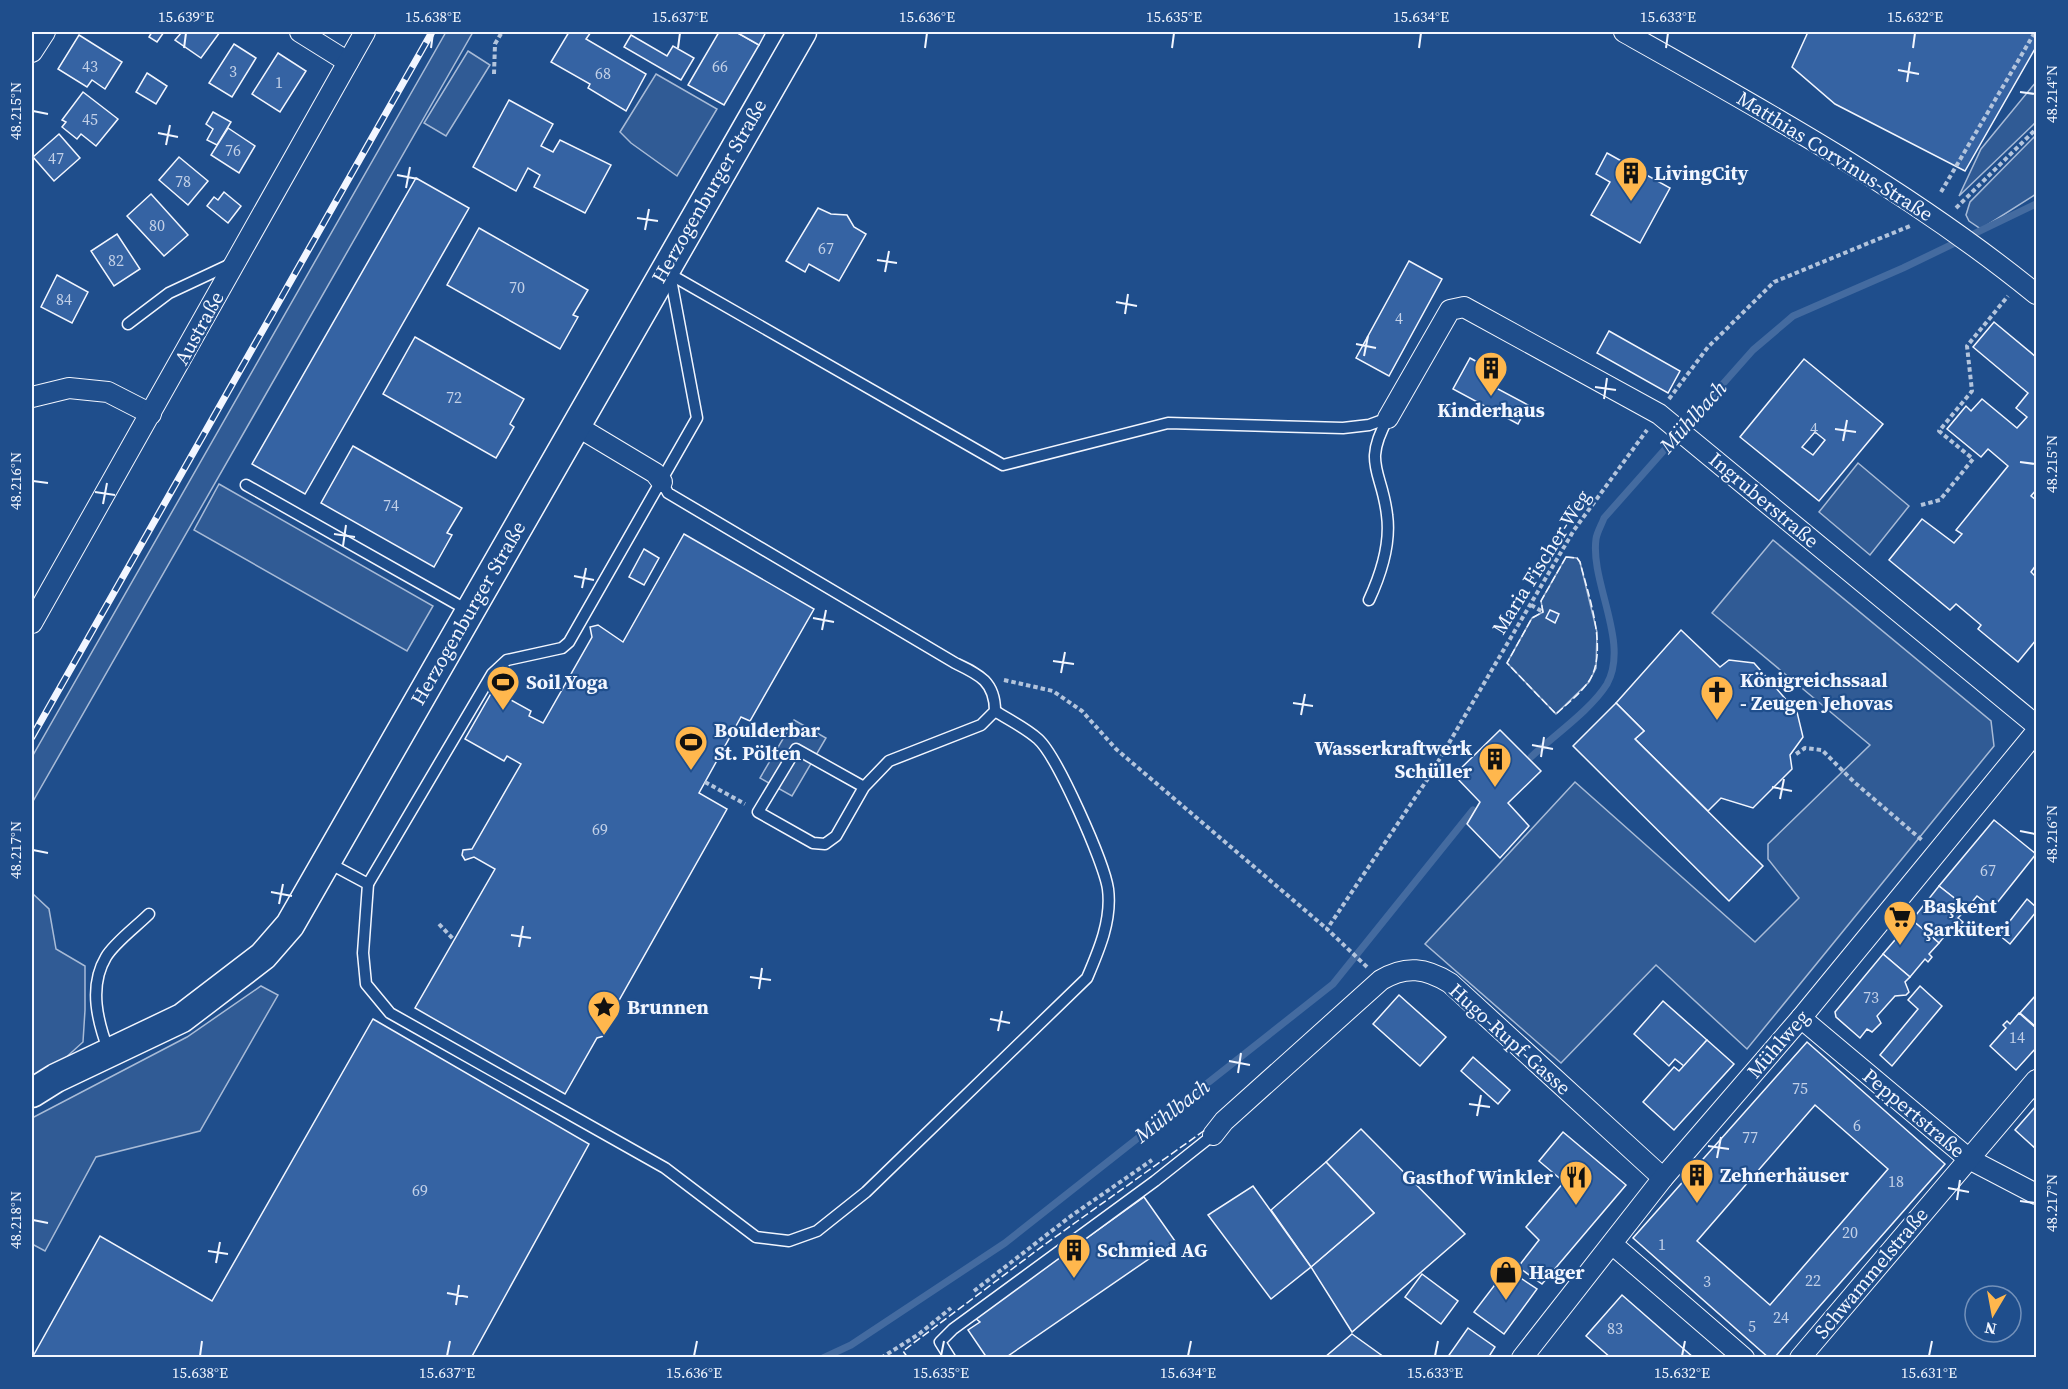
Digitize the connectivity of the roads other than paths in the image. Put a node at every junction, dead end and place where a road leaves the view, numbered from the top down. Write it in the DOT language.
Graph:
graph roads {
  1 [pos="45,32"];
  2 [pos="300,32"];
  3 [pos="365,32"];
  4 [pos="802,32"];
  5 [pos="1624,32"];
  6 [pos="32,52"];
  7 [pos="348,62"];
  8 [pos="236,261"];
  9 [pos="667,272"];
  10 [pos="2037,294"];
  11 [pos="128,324"];
  12 [pos="32,397"];
  13 [pos="151,414"];
  14 [pos="1388,418"];
  15 [pos="575,425"];
  16 [pos="662,482"];
  17 [pos="246,485"];
  18 [pos="1369,600"];
  19 [pos="469,611"];
  20 [pos="32,623"];
  21 [pos="995,711"];
  22 [pos="2037,725"];
  23 [pos="2037,732"];
  24 [pos="864,786"];
  25 [pos="327,862"];
  26 [pos="369,884"];
  27 [pos="149,914"];
  28 [pos="1801,1018"];
  29 [pos="109,1052"];
  30 [pos="2037,1080"];
  31 [pos="32,1093"];
  32 [pos="1213,1135"];
  33 [pos="1969,1159"];
  34 [pos="1663,1178"];
  35 [pos="2037,1194"];
  36 [pos="1612,1244"];
  37 [pos="950,1358"];
  38 [pos="1522,1358"];
  39 [pos="1744,1358"];
  40 [pos="1800,1358"];
  1 -- 6 [label="street"];
  2 -- 7 [label="street"];
  3 -- 7 [label="street, Austraße"];
  4 -- 9 [label="street, Herzogenburger Straße"];
  5 -- 10 [label="street, Matthias Corvinus-Straße"];
  7 -- 8 [label="street, Austraße"];
  8 -- 11 [label="lane"];
  8 -- 13 [label="street, Austraße"];
  9 -- 14 [label="lane"];
  9 -- 15 [label="street, Herzogenburger Straße"];
  9 -- 16 [label="lane"];
  12 -- 13 [label="street"];
  13 -- 20 [label="street, Austraße"];
  14 -- 18 [label="lane"];
  14 -- 22 [label="street, Ingruberstraße"];
  15 -- 16 [label="street"];
  15 -- 19 [label="street, Herzogenburger Straße"];
  16 -- 21 [label="lane"];
  16 -- 26 [label="lane"];
  17 -- 19 [label="lane"];
  19 -- 25 [label="street, Herzogenburger Straße"];
  21 -- 24 [label="lane"];
  21 -- 26 [label="lane"];
  23 -- 28 [label="street, Mühlweg"];
  24 -- 24 [label="lane"];
  25 -- 26 [label="lane"];
  25 -- 29 [label="street, Herzogenburger Straße"];
  27 -- 29 [label="lane"];
  28 -- 33 [label="street, Peppertstraße"];
  28 -- 34 [label="street, Mühlweg"];
  29 -- 31 [label="street, Herzogenburger Straße"];
  30 -- 33 [label="street, Schwammelstraße"];
  32 -- 34 [label="street, Hugo-Rupf-Gasse"];
  32 -- 37 [label="lane"];
  33 -- 35 [label="street, Peppertstraße"];
  33 -- 40 [label="street, Schwammelstraße"];
  34 -- 36 [label="street, Mühlweg"];
  36 -- 38 [label="street, Mühlweg"];
  36 -- 39 [label="street"];
}
